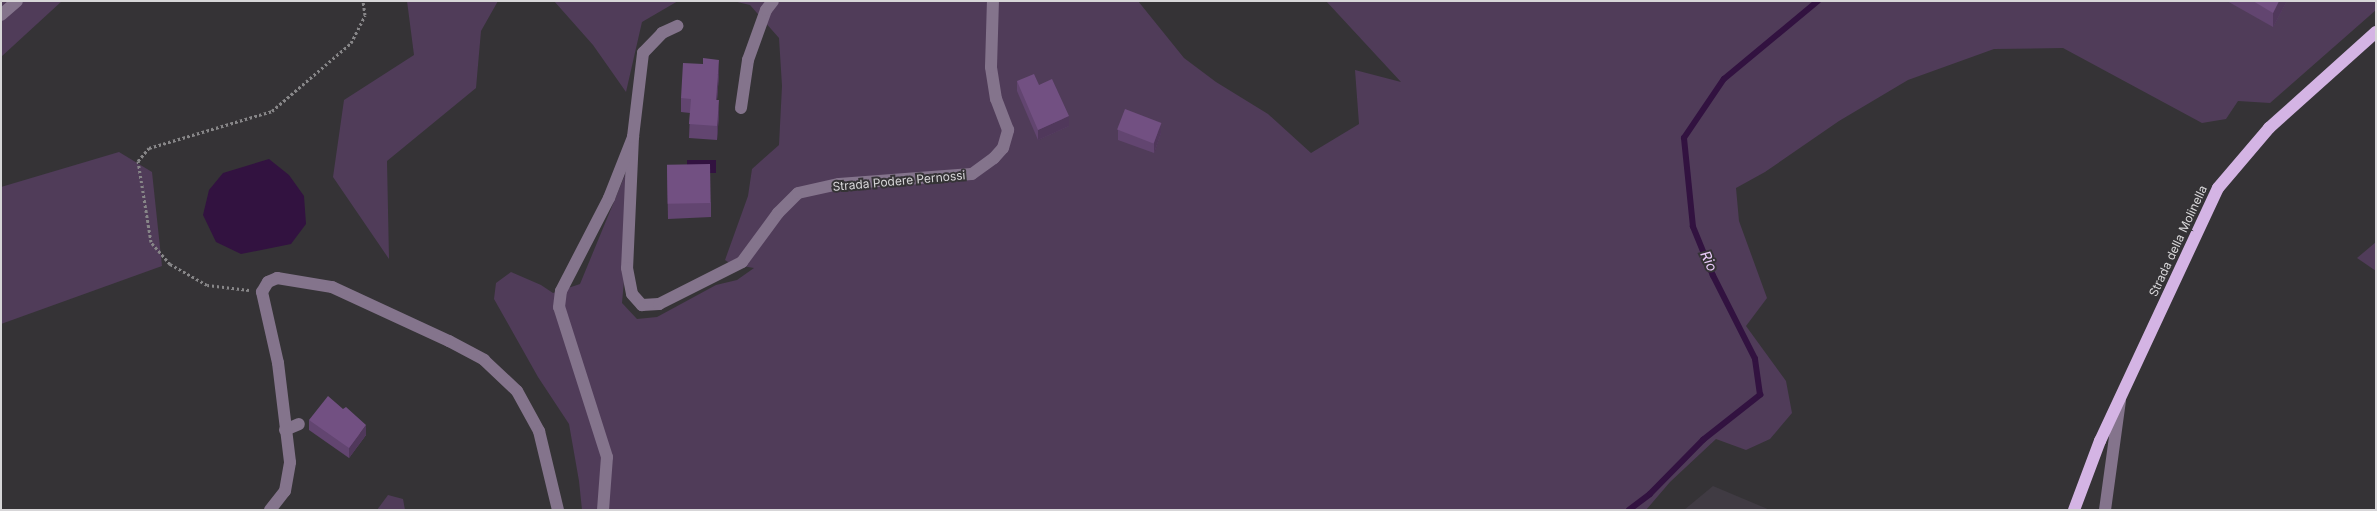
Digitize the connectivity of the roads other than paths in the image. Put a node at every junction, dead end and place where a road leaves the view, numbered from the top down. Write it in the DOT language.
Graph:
graph roads {
  1 [pos="17,1"];
  2 [pos="773,1"];
  3 [pos="993,1"];
  4 [pos="1,16"];
  5 [pos="677,26"];
  6 [pos="2376,32"];
  7 [pos="742,108"];
  8 [pos="633,137"];
  9 [pos="2121,398"];
  10 [pos="299,424"];
  11 [pos="286,430"];
  12 [pos="270,510"];
  13 [pos="558,510"];
  14 [pos="603,510"];
  15 [pos="2074,510"];
  16 [pos="2105,510"];
  1 -- 4 [label="lane"];
  2 -- 7 [label="lane"];
  3 -- 8 [label="lane, Strada Podere Pernossi"];
  5 -- 8 [label="lane"];
  6 -- 9 [label="main road, Strada della Molinella"];
  8 -- 14 [label="lane"];
  9 -- 15 [label="main road, Strada della Molinella"];
  9 -- 16 [label="lane"];
  10 -- 11 [label="lane"];
  11 -- 12 [label="lane"];
  11 -- 13 [label="lane"];
}
